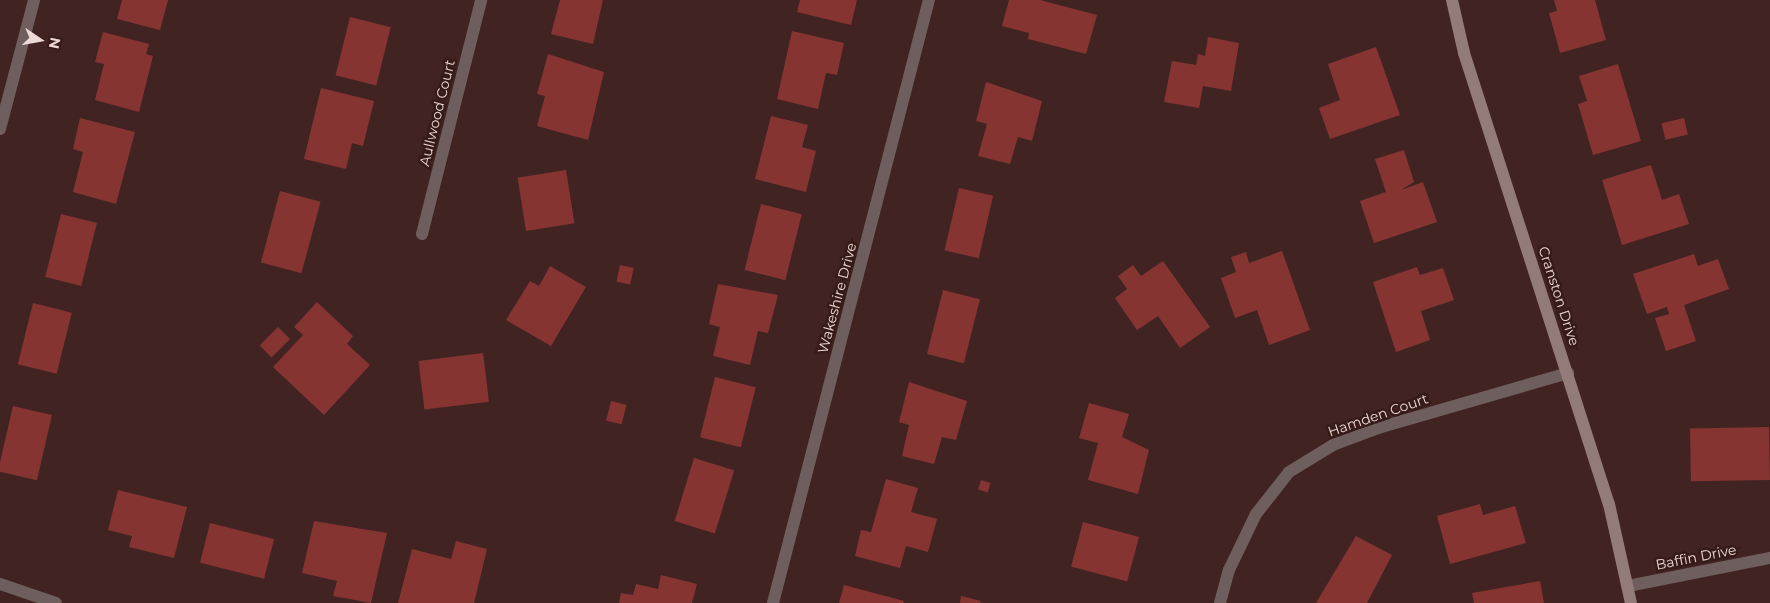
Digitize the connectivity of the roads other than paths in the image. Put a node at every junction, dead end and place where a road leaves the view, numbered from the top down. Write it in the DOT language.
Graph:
graph roads {
  1 [pos="34,0"];
  2 [pos="481,0"];
  3 [pos="930,0"];
  4 [pos="1452,0"];
  5 [pos="0,129"];
  6 [pos="422,234"];
  7 [pos="1568,373"];
  8 [pos="1770,558"];
  9 [pos="0,584"];
  10 [pos="1628,586"];
  11 [pos="56,603"];
  12 [pos="773,603"];
  13 [pos="1220,603"];
  14 [pos="1631,603"];
  1 -- 5 [label="street"];
  2 -- 6 [label="street, Aullwood Court"];
  3 -- 12 [label="street, Wakeshire Drive"];
  4 -- 7 [label="street, Cranston Drive"];
  7 -- 10 [label="street, Cranston Drive"];
  7 -- 13 [label="street, Hamden Court"];
  8 -- 10 [label="street, Baffin Drive"];
  9 -- 11 [label="street"];
  10 -- 14 [label="street, Cranston Drive"];
}
